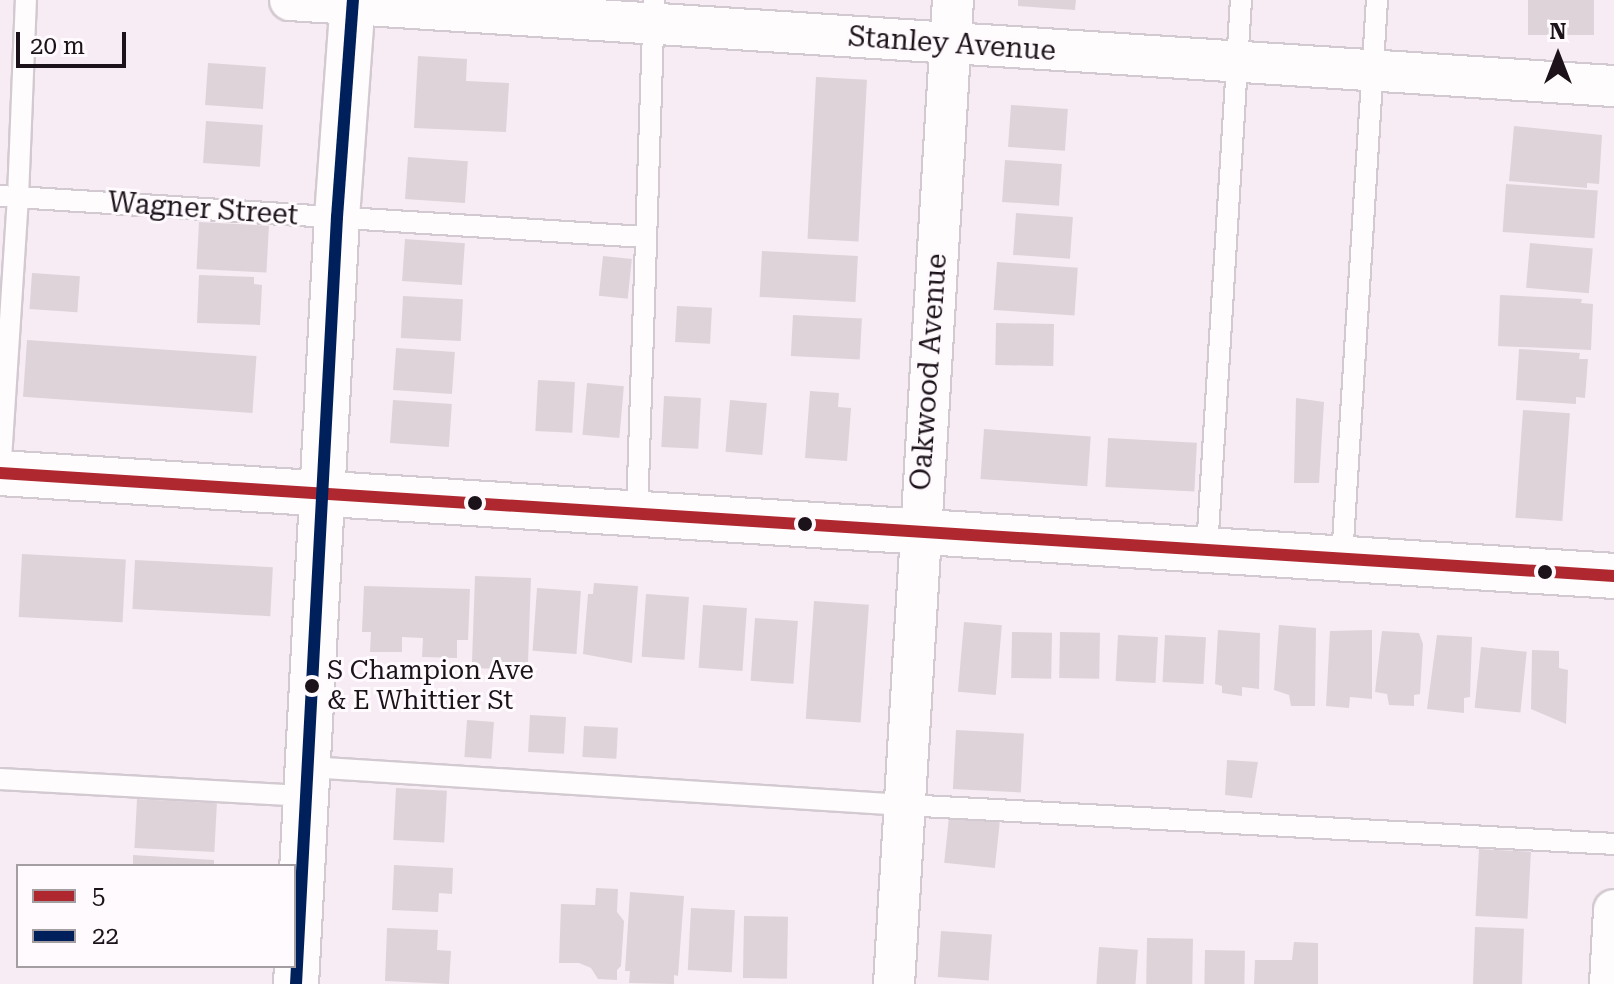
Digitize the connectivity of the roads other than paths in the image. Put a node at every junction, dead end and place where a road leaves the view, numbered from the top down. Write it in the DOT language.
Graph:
graph roads {
  1 [pos="26,0"];
  2 [pos="290,0"];
  3 [pos="953,0"];
  4 [pos="1241,0"];
  5 [pos="1377,0"];
  6 [pos="352,2"];
  7 [pos="653,12"];
  8 [pos="950,44"];
  9 [pos="1237,62"];
  10 [pos="1372,70"];
  11 [pos="1614,86"];
  12 [pos="9,197"];
  13 [pos="337,217"];
  14 [pos="645,237"];
  15 [pos="0,475"];
  16 [pos="323,494"];
  17 [pos="637,513"];
  18 [pos="919,531"];
  19 [pos="1207,549"];
  20 [pos="1342,558"];
  21 [pos="1614,576"];
  22 [pos="0,779"];
  23 [pos="308,782"];
  24 [pos="904,805"];
  25 [pos="1614,844"];
  26 [pos="1614,910"];
  27 [pos="296,984"];
  28 [pos="894,984"];
  29 [pos="1610,984"];
  1 -- 12 [label="lane"];
  2 -- 6 [label="street, Stanley Avenue"];
  3 -- 8 [label="street, Oakwood Avenue"];
  4 -- 9 [label="lane"];
  5 -- 10 [label="lane"];
  6 -- 7 [label="street, Stanley Avenue"];
  6 -- 13 [label="street"];
  7 -- 8 [label="street, Stanley Avenue"];
  7 -- 14 [label="lane"];
  8 -- 9 [label="street, Stanley Avenue"];
  8 -- 18 [label="street, Oakwood Avenue"];
  9 -- 10 [label="street, Stanley Avenue"];
  9 -- 19 [label="lane"];
  10 -- 11 [label="street, Stanley Avenue"];
  10 -- 20 [label="lane"];
  12 -- 13 [label="lane, Wagner Street"];
  12 -- 15 [label="lane"];
  13 -- 14 [label="lane, Wagner Street"];
  13 -- 16 [label="street"];
  14 -- 17 [label="lane"];
  15 -- 16 [label="street"];
  16 -- 17 [label="street"];
  16 -- 23 [label="street"];
  17 -- 18 [label="street"];
  18 -- 19 [label="street"];
  18 -- 24 [label="street, Oakwood Avenue"];
  19 -- 20 [label="street"];
  20 -- 21 [label="street"];
  22 -- 23 [label="lane"];
  23 -- 24 [label="lane"];
  23 -- 27 [label="street"];
  24 -- 25 [label="lane"];
  24 -- 28 [label="street, Oakwood Avenue"];
  26 -- 29 [label="street"];
}
